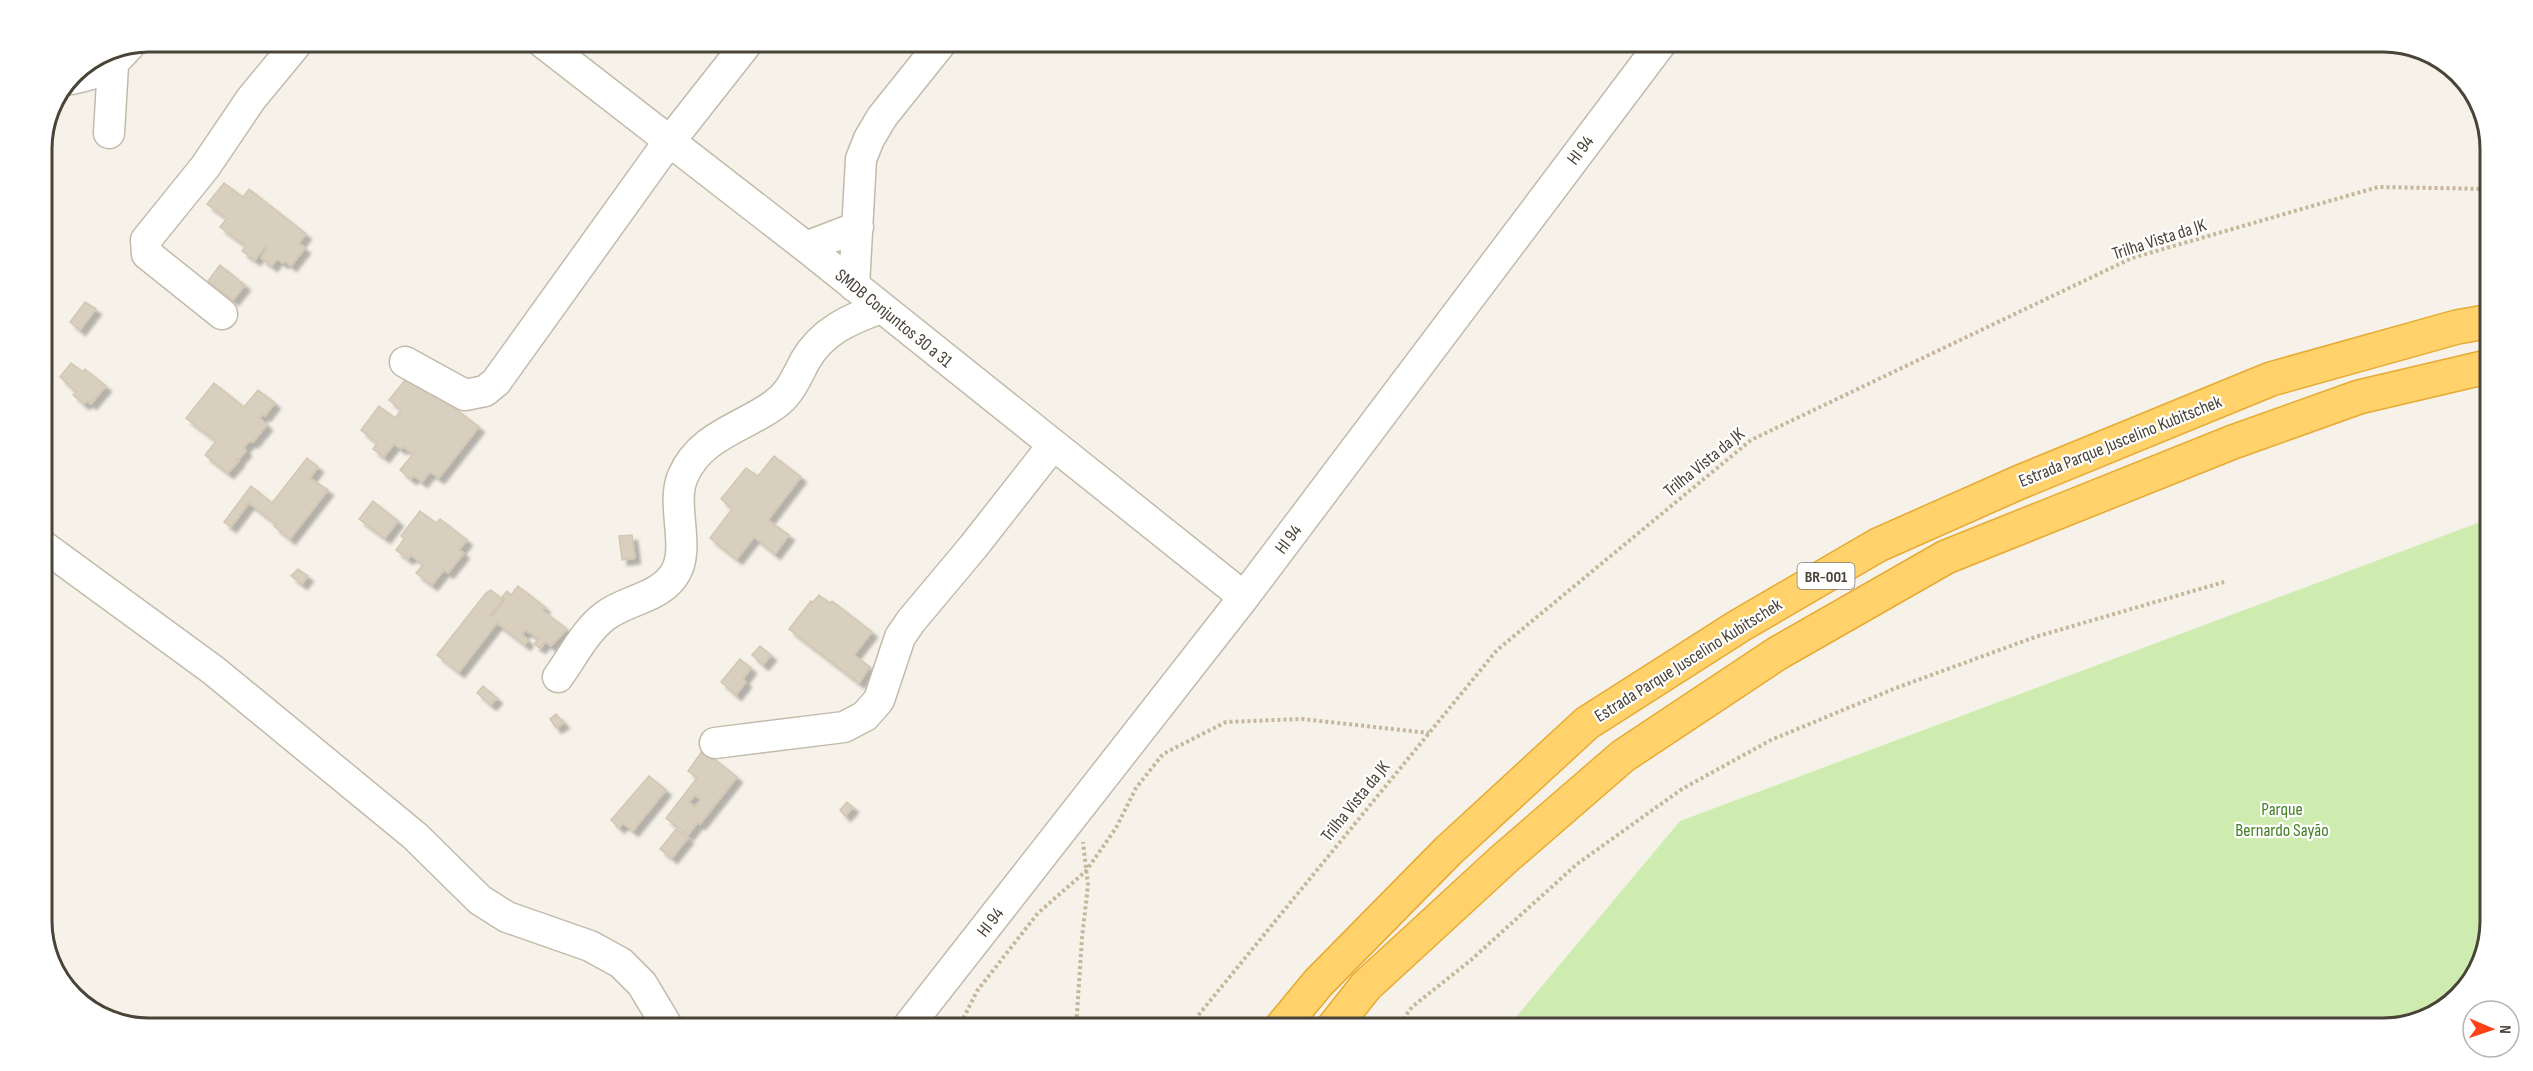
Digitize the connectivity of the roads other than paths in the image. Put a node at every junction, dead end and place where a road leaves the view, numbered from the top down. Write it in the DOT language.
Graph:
graph roads {
  1 [pos="290,52"];
  2 [pos="577,52"];
  3 [pos="740,52"];
  4 [pos="934,52"];
  5 [pos="1654,52"];
  6 [pos="121,57"];
  7 [pos="117,58"];
  8 [pos="87,76"];
  9 [pos="109,133"];
  10 [pos="670,140"];
  11 [pos="858,227"];
  12 [pos="806,247"];
  13 [pos="854,286"];
  14 [pos="881,308"];
  15 [pos="222,314"];
  16 [pos="2480,323"];
  17 [pos="405,362"];
  18 [pos="2480,369"];
  19 [pos="1053,445"];
  20 [pos="53,553"];
  21 [pos="1244,597"];
  22 [pos="558,677"];
  23 [pos="715,743"];
  24 [pos="662,1018"];
  25 [pos="915,1018"];
  26 [pos="1289,1018"];
  27 [pos="1341,1018"];
  1 -- 15 [label="street"];
  2 -- 10 [label="street, SMDB Conjuntos 30 a 31"];
  3 -- 10 [label="street"];
  4 -- 11 [label="street"];
  5 -- 21 [label="street, HI 94"];
  6 -- 9 [label="street"];
  7 -- 8 [label="street"];
  10 -- 12 [label="street, SMDB Conjuntos 30 a 31"];
  10 -- 17 [label="street"];
  11 -- 12 [label="street"];
  11 -- 13 [label="street"];
  12 -- 13 [label="street, SMDB Conjuntos 30 a 31"];
  13 -- 14 [label="street, SMDB Conjuntos 30 a 31"];
  14 -- 19 [label="street, SMDB Conjuntos 30 a 31"];
  14 -- 22 [label="street"];
  16 -- 26 [label="highway, Estrada Parque Juscelino Kubitschek / BR-001"];
  18 -- 27 [label="highway, BR-001"];
  19 -- 21 [label="street, SMDB Conjuntos 30 a 31"];
  19 -- 23 [label="street"];
  20 -- 24 [label="street"];
  21 -- 25 [label="street, HI 94"];
}
